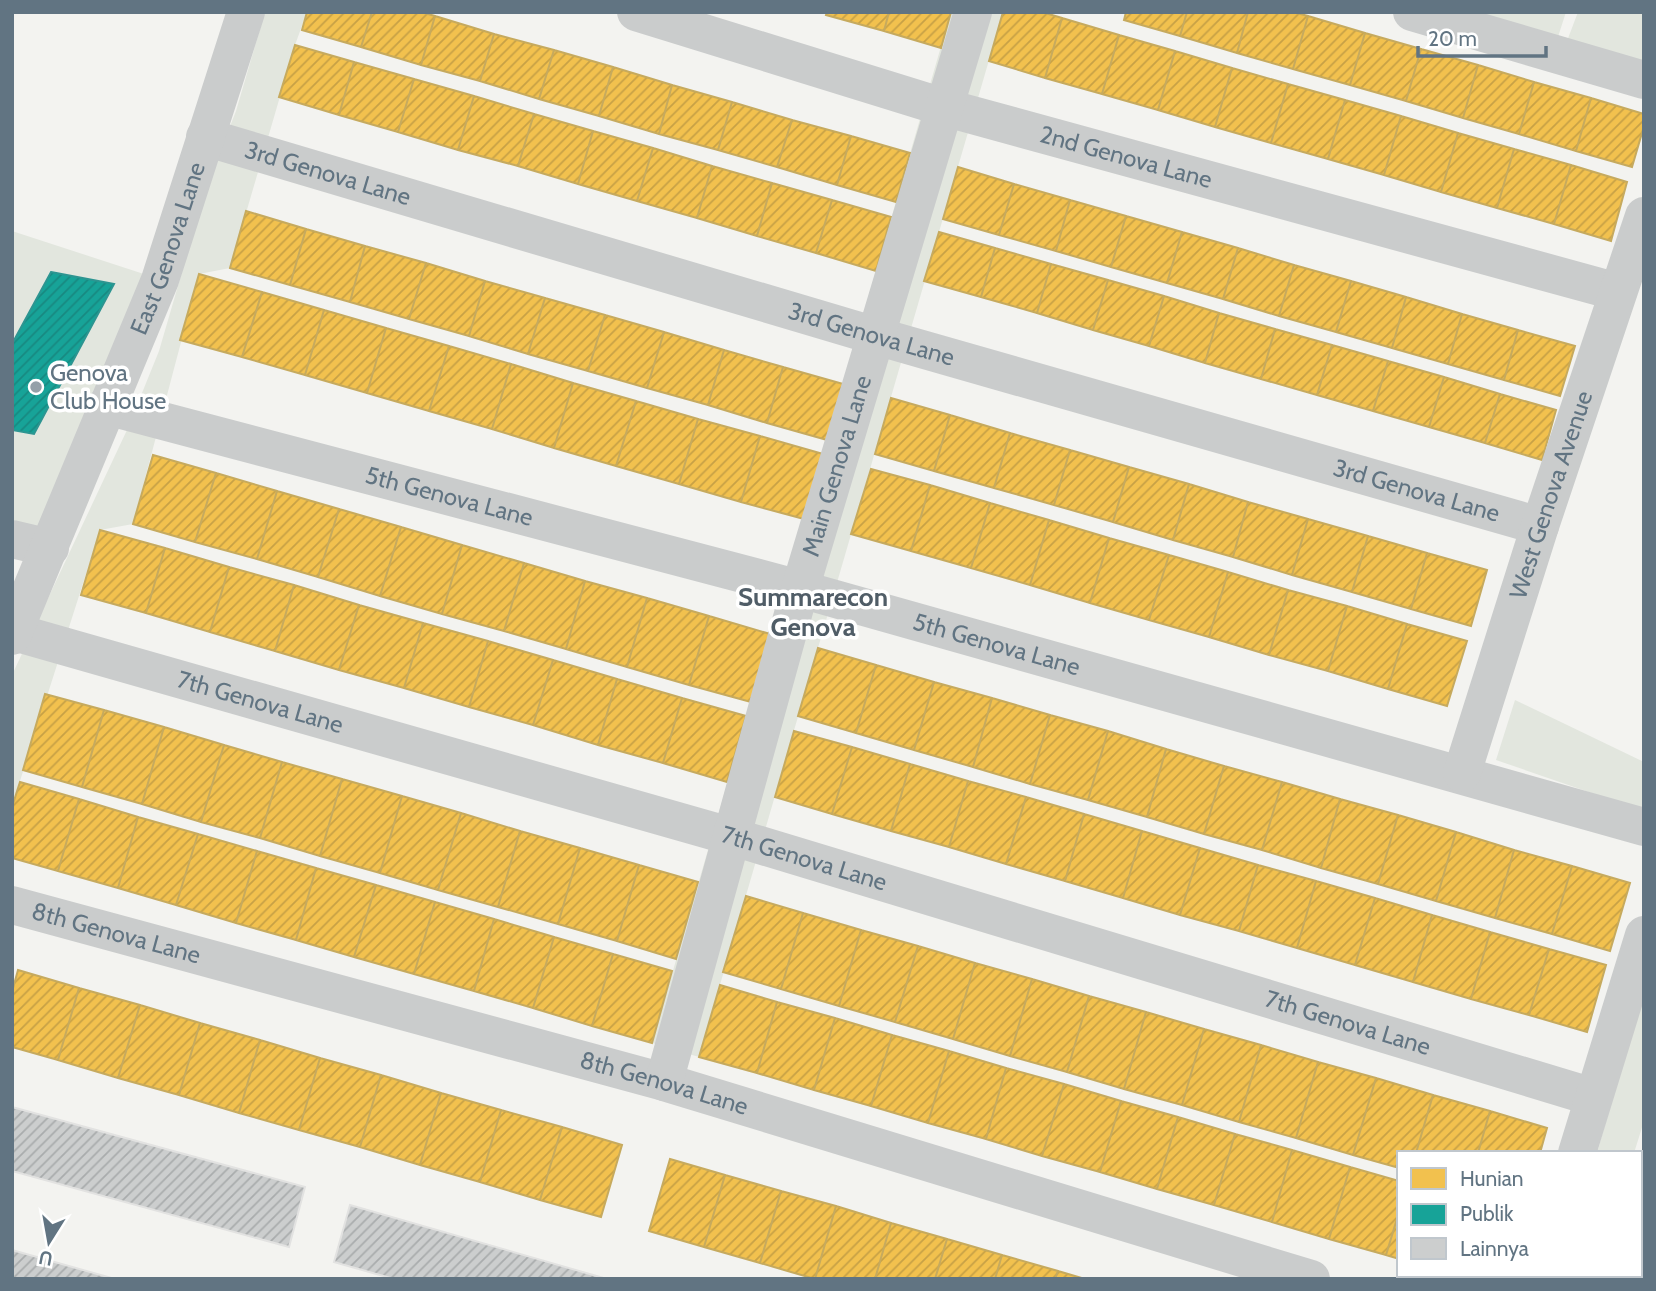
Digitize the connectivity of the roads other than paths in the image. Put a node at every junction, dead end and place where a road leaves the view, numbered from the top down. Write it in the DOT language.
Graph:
graph roads {
  1 [pos="246,12"];
  2 [pos="636,12"];
  3 [pos="973,12"];
  4 [pos="1412,12"];
  5 [pos="1644,80"];
  6 [pos="943,107"];
  7 [pos="205,137"];
  8 [pos="1644,216"];
  9 [pos="1618,292"];
  10 [pos="876,336"];
  11 [pos="106,406"];
  12 [pos="1539,526"];
  13 [pos="12,539"];
  14 [pos="50,548"];
  15 [pos="800,589"];
  16 [pos="13,634"];
  17 [pos="1462,773"];
  18 [pos="1644,827"];
  19 [pos="730,836"];
  20 [pos="12,905"];
  21 [pos="1644,935"];
  22 [pos="664,1082"];
  23 [pos="1593,1097"];
  24 [pos="1578,1151"];
  25 [pos="1311,1279"];
  1 -- 7 [label="street, East Genova Lane"];
  2 -- 6 [label="street, 2nd Genova Lane"];
  3 -- 6 [label="street, Main Genova Lane"];
  4 -- 5 [label="street"];
  6 -- 9 [label="street, 2nd Genova Lane"];
  6 -- 10 [label="street, Main Genova Lane"];
  7 -- 10 [label="street, 3rd Genova Lane"];
  7 -- 11 [label="street, East Genova Lane"];
  8 -- 9 [label="street, West Genova Avenue"];
  9 -- 12 [label="street, West Genova Avenue"];
  10 -- 12 [label="street, 3rd Genova Lane"];
  10 -- 15 [label="street, Main Genova Lane"];
  11 -- 14 [label="street, East Genova Lane"];
  11 -- 15 [label="street, 5th Genova Lane"];
  12 -- 17 [label="street, West Genova Avenue"];
  13 -- 14 [label="street"];
  14 -- 16 [label="street, East Genova Lane"];
  15 -- 17 [label="street, 5th Genova Lane"];
  15 -- 19 [label="street, Main Genova Lane"];
  16 -- 19 [label="street, 7th Genova Lane"];
  17 -- 18 [label="street, 5th Genova Lane"];
  19 -- 22 [label="street, Main Genova Lane"];
  19 -- 23 [label="street, 7th Genova Lane"];
  20 -- 22 [label="street, 8th Genova Lane"];
  21 -- 23 [label="street"];
  22 -- 25 [label="street, 8th Genova Lane"];
  23 -- 24 [label="street"];
}
